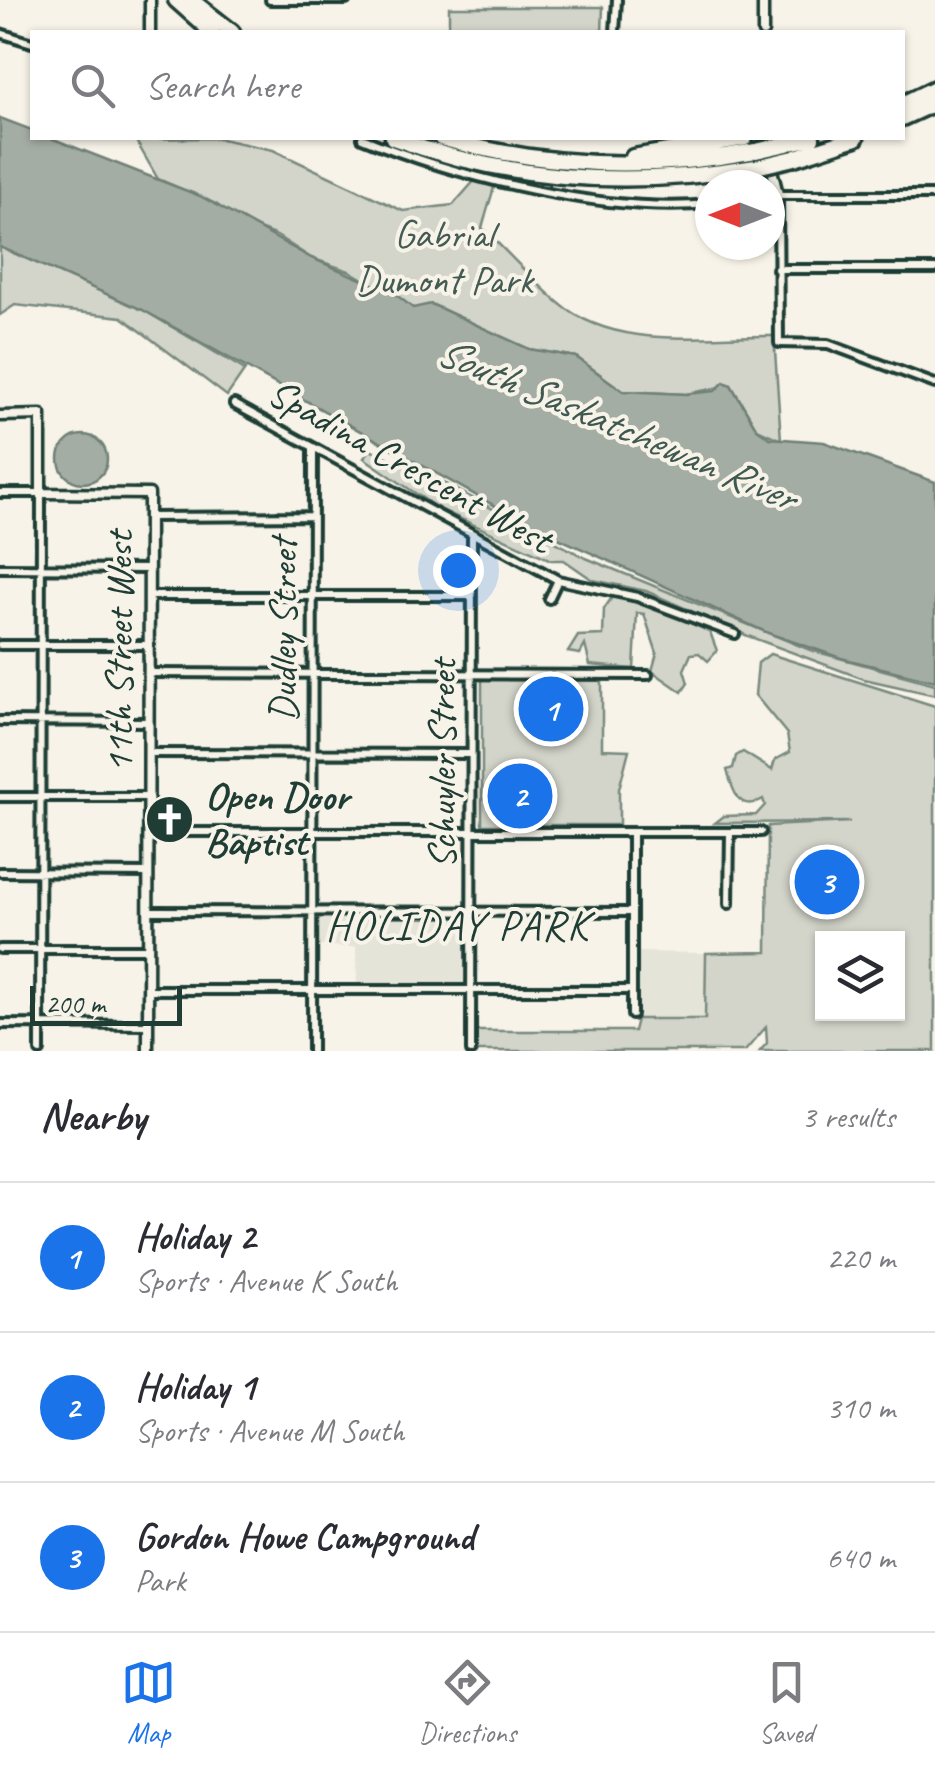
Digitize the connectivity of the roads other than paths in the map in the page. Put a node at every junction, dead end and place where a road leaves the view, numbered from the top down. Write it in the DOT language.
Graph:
graph roads {
  1 [pos="150,0"];
  2 [pos="176,0"];
  3 [pos="191,0"];
  4 [pos="270,0"];
  5 [pos="320,0"];
  6 [pos="346,0"];
  7 [pos="616,0"];
  8 [pos="763,0"];
  9 [pos="150,30"];
  10 [pos="210,30"];
  11 [pos="229,30"];
  12 [pos="615,30"];
  13 [pos="764,30"];
  14 [pos="0,33"];
  15 [pos="30,42"];
  16 [pos="935,88"];
  17 [pos="905,103"];
  18 [pos="935,103"];
  19 [pos="905,117"];
  20 [pos="368,140"];
  21 [pos="400,140"];
  22 [pos="447,140"];
  23 [pos="736,140"];
  24 [pos="809,140"];
  25 [pos="846,140"];
  26 [pos="458,143"];
  27 [pos="790,151"];
  28 [pos="759,152"];
  29 [pos="935,194"];
  30 [pos="785,195"];
  31 [pos="695,205"];
  32 [pos="778,260"];
  33 [pos="778,269"];
  34 [pos="935,269"];
  35 [pos="935,384"];
  36 [pos="234,404"];
  37 [pos="0,416"];
  38 [pos="313,449"];
  39 [pos="0,493"];
  40 [pos="41,493"];
  41 [pos="150,516"];
  42 [pos="313,516"];
  43 [pos="472,537"];
  44 [pos="0,568"];
  45 [pos="41,568"];
  46 [pos="150,569"];
  47 [pos="558,580"];
  48 [pos="313,595"];
  49 [pos="150,596"];
  50 [pos="472,596"];
  51 [pos="549,600"];
  52 [pos="735,634"];
  53 [pos="0,644"];
  54 [pos="41,645"];
  55 [pos="149,645"];
  56 [pos="149,673"];
  57 [pos="313,674"];
  58 [pos="472,674"];
  59 [pos="648,675"];
  60 [pos="0,720"];
  61 [pos="41,721"];
  62 [pos="149,722"];
  63 [pos="149,753"];
  64 [pos="313,753"];
  65 [pos="471,754"];
  66 [pos="0,796"];
  67 [pos="41,797"];
  68 [pos="149,797"];
  69 [pos="149,832"];
  70 [pos="313,832"];
  71 [pos="472,832"];
  72 [pos="632,832"];
  73 [pos="730,832"];
  74 [pos="761,832"];
  75 [pos="0,872"];
  76 [pos="40,872"];
  77 [pos="148,873"];
  78 [pos="728,904"];
  79 [pos="148,911"];
  80 [pos="312,911"];
  81 [pos="472,911"];
  82 [pos="632,912"];
  83 [pos="0,949"];
  84 [pos="40,949"];
  85 [pos="148,950"];
  86 [pos="148,990"];
  87 [pos="312,990"];
  88 [pos="472,990"];
  89 [pos="632,990"];
  90 [pos="632,1014"];
  91 [pos="0,1024"];
  92 [pos="40,1024"];
  93 [pos="148,1025"];
  94 [pos="40,1051"];
  95 [pos="148,1051"];
  96 [pos="312,1051"];
  97 [pos="472,1051"];
  1 -- 9 [label="street"];
  2 -- 10 [label="highway"];
  3 -- 11 [label="highway"];
  4 -- 5 [label="street"];
  5 -- 6 [label="street"];
  7 -- 12 [label="street"];
  8 -- 13 [label="street"];
  14 -- 15 [label="street"];
  16 -- 17 [label="highway"];
  18 -- 19 [label="highway"];
  20 -- 31 [label="street"];
  21 -- 28 [label="highway"];
  22 -- 26 [label="highway"];
  23 -- 26 [label="highway"];
  24 -- 27 [label="highway"];
  25 -- 27 [label="highway"];
  26 -- 28 [label="highway"];
  27 -- 28 [label="highway, bridge"];
  29 -- 30 [label="street"];
  32 -- 33 [label="street"];
  33 -- 34 [label="street"];
  33 -- 35 [label="street"];
  36 -- 38 [label="street, Spadina Crescent West"];
  37 -- 40 [label="street"];
  38 -- 42 [label="street, Dudley Street"];
  38 -- 43 [label="street, Spadina Crescent West"];
  39 -- 40 [label="street"];
  40 -- 41 [label="street, 11th Street West"];
  40 -- 45 [label="street"];
  41 -- 42 [label="street"];
  41 -- 46 [label="street, 11th Street West"];
  42 -- 48 [label="street, Dudley Street"];
  43 -- 47 [label="street, Spadina Crescent West"];
  43 -- 50 [label="street, Schuyler Street"];
  44 -- 45 [label="street"];
  45 -- 46 [label="street"];
  45 -- 54 [label="street"];
  46 -- 49 [label="street, 11th Street West"];
  47 -- 51 [label="street, Spadina Crescent West"];
  47 -- 52 [label="street, Spadina Crescent West"];
  48 -- 49 [label="street"];
  48 -- 50 [label="street"];
  48 -- 57 [label="street, Dudley Street"];
  49 -- 55 [label="street, 11th Street West"];
  50 -- 58 [label="street, Schuyler Street"];
  53 -- 54 [label="street"];
  54 -- 55 [label="street"];
  54 -- 61 [label="street"];
  55 -- 56 [label="street, 11th Street West"];
  56 -- 57 [label="street"];
  56 -- 62 [label="street, 11th Street West"];
  57 -- 58 [label="street"];
  57 -- 64 [label="street, Dudley Street"];
  58 -- 59 [label="street"];
  58 -- 65 [label="street, Schuyler Street"];
  60 -- 61 [label="street"];
  61 -- 62 [label="street"];
  61 -- 67 [label="street"];
  62 -- 63 [label="street, 11th Street West"];
  63 -- 64 [label="street"];
  63 -- 68 [label="street, 11th Street West"];
  64 -- 65 [label="street"];
  64 -- 70 [label="street, Dudley Street"];
  65 -- 71 [label="street, Schuyler Street"];
  66 -- 67 [label="street"];
  67 -- 68 [label="street"];
  67 -- 76 [label="street"];
  68 -- 69 [label="street, 11th Street West"];
  69 -- 70 [label="street"];
  69 -- 77 [label="street, 11th Street West"];
  70 -- 71 [label="street"];
  70 -- 80 [label="street, Dudley Street"];
  71 -- 72 [label="street"];
  71 -- 81 [label="street, Schuyler Street"];
  72 -- 73 [label="street"];
  72 -- 82 [label="street"];
  73 -- 74 [label="street"];
  73 -- 78 [label="street"];
  75 -- 76 [label="street"];
  76 -- 77 [label="street"];
  76 -- 84 [label="street"];
  77 -- 79 [label="street, 11th Street West"];
  79 -- 80 [label="street"];
  79 -- 85 [label="street, 11th Street West"];
  80 -- 81 [label="street"];
  80 -- 87 [label="street, Dudley Street"];
  81 -- 82 [label="street"];
  81 -- 88 [label="street, Schuyler Street"];
  82 -- 89 [label="street"];
  83 -- 84 [label="street"];
  84 -- 85 [label="street"];
  84 -- 92 [label="street"];
  85 -- 86 [label="street, 11th Street West"];
  86 -- 87 [label="street"];
  86 -- 93 [label="street, 11th Street West"];
  87 -- 88 [label="street"];
  87 -- 96 [label="street, Dudley Street"];
  88 -- 89 [label="street"];
  88 -- 97 [label="street, Schuyler Street"];
  89 -- 90 [label="street"];
  91 -- 92 [label="street"];
  92 -- 93 [label="street"];
  92 -- 94 [label="street"];
  93 -- 95 [label="street, 11th Street West"];
}
